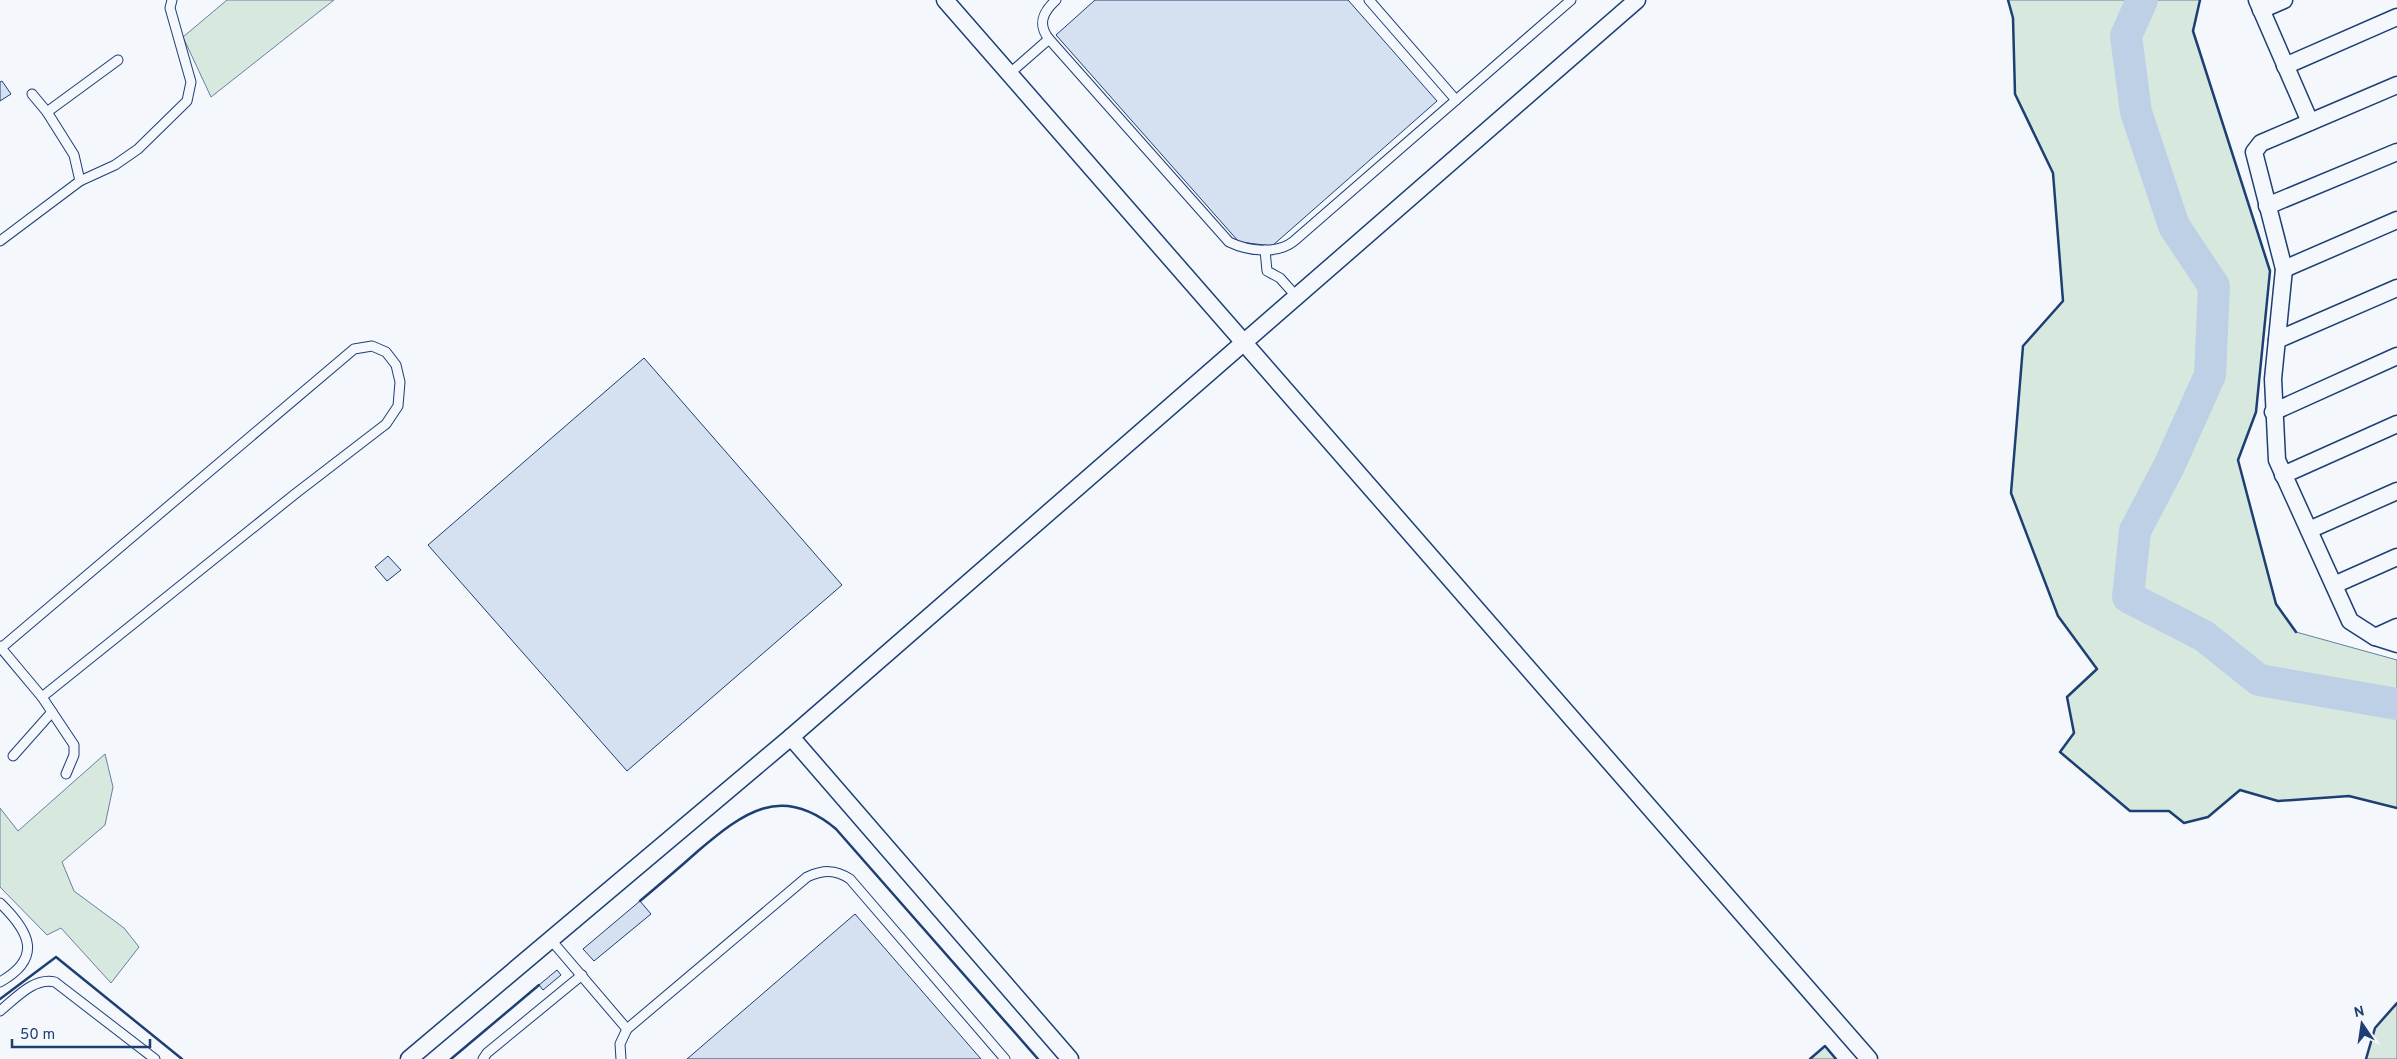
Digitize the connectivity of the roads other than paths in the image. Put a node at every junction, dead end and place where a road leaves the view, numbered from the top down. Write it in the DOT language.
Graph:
graph roads {
  1 [pos="172,0"];
  2 [pos="945,0"];
  3 [pos="1056,0"];
  4 [pos="1369,0"];
  5 [pos="1571,0"];
  6 [pos="1637,0"];
  7 [pos="2284,0"];
  8 [pos="2259,5"];
  9 [pos="2397,17"];
  10 [pos="1049,39"];
  11 [pos="118,60"];
  12 [pos="2285,66"];
  13 [pos="1009,74"];
  14 [pos="2397,85"];
  15 [pos="32,94"];
  16 [pos="1456,100"];
  17 [pos="47,112"];
  18 [pos="2310,122"];
  19 [pos="2397,152"];
  20 [pos="80,181"];
  21 [pos="2267,206"];
  22 [pos="2397,220"];
  23 [pos="0,241"];
  24 [pos="1265,250"];
  25 [pos="2284,269"];
  26 [pos="2397,288"];
  27 [pos="1296,296"];
  28 [pos="2277,340"];
  29 [pos="1243,342"];
  30 [pos="2397,356"];
  31 [pos="2273,412"];
  32 [pos="2397,424"];
  33 [pos="2283,475"];
  34 [pos="2397,491"];
  35 [pos="2309,530"];
  36 [pos="2397,557"];
  37 [pos="2334,585"];
  38 [pos="2397,627"];
  39 [pos="2375,637"];
  40 [pos="2397,644"];
  41 [pos="0,647"];
  42 [pos="42,697"];
  43 [pos="52,712"];
  44 [pos="790,737"];
  45 [pos="13,756"];
  46 [pos="66,774"];
  47 [pos="0,903"];
  48 [pos="551,940"];
  49 [pos="582,976"];
  50 [pos="0,982"];
  51 [pos="0,1010"];
  52 [pos="627,1029"];
  53 [pos="155,1059"];
  54 [pos="409,1059"];
  55 [pos="483,1059"];
  56 [pos="621,1059"];
  57 [pos="1005,1059"];
  58 [pos="1070,1059"];
  59 [pos="1869,1059"];
  1 -- 20 [label="lane"];
  2 -- 13 [label="street"];
  3 -- 10 [label="lane"];
  4 -- 16 [label="lane"];
  5 -- 16 [label="lane"];
  6 -- 27 [label="street"];
  7 -- 8 [label="street"];
  8 -- 12 [label="street"];
  9 -- 12 [label="street"];
  10 -- 13 [label="lane"];
  10 -- 24 [label="lane"];
  11 -- 17 [label="lane"];
  12 -- 18 [label="street"];
  13 -- 29 [label="street"];
  14 -- 18 [label="street"];
  15 -- 17 [label="lane"];
  16 -- 24 [label="lane"];
  17 -- 20 [label="lane"];
  18 -- 21 [label="street"];
  19 -- 21 [label="street"];
  20 -- 23 [label="lane"];
  21 -- 25 [label="street"];
  22 -- 25 [label="street"];
  24 -- 27 [label="lane"];
  25 -- 28 [label="street"];
  26 -- 28 [label="street"];
  27 -- 29 [label="street"];
  28 -- 31 [label="street"];
  29 -- 44 [label="street"];
  29 -- 59 [label="street"];
  30 -- 31 [label="street"];
  31 -- 33 [label="street"];
  32 -- 33 [label="street"];
  33 -- 35 [label="street"];
  34 -- 35 [label="street"];
  35 -- 37 [label="street"];
  36 -- 37 [label="street"];
  37 -- 39 [label="street"];
  38 -- 39 [label="street"];
  39 -- 40 [label="street"];
  41 -- 42 [label="lane"];
  41 -- 42 [label="lane"];
  42 -- 43 [label="lane"];
  43 -- 45 [label="lane"];
  43 -- 46 [label="lane"];
  44 -- 48 [label="street"];
  44 -- 58 [label="street"];
  47 -- 50 [label="lane"];
  48 -- 49 [label="lane"];
  48 -- 54 [label="street"];
  49 -- 52 [label="lane"];
  49 -- 55 [label="lane"];
  51 -- 53 [label="lane"];
  52 -- 56 [label="lane"];
  52 -- 57 [label="lane"];
}
